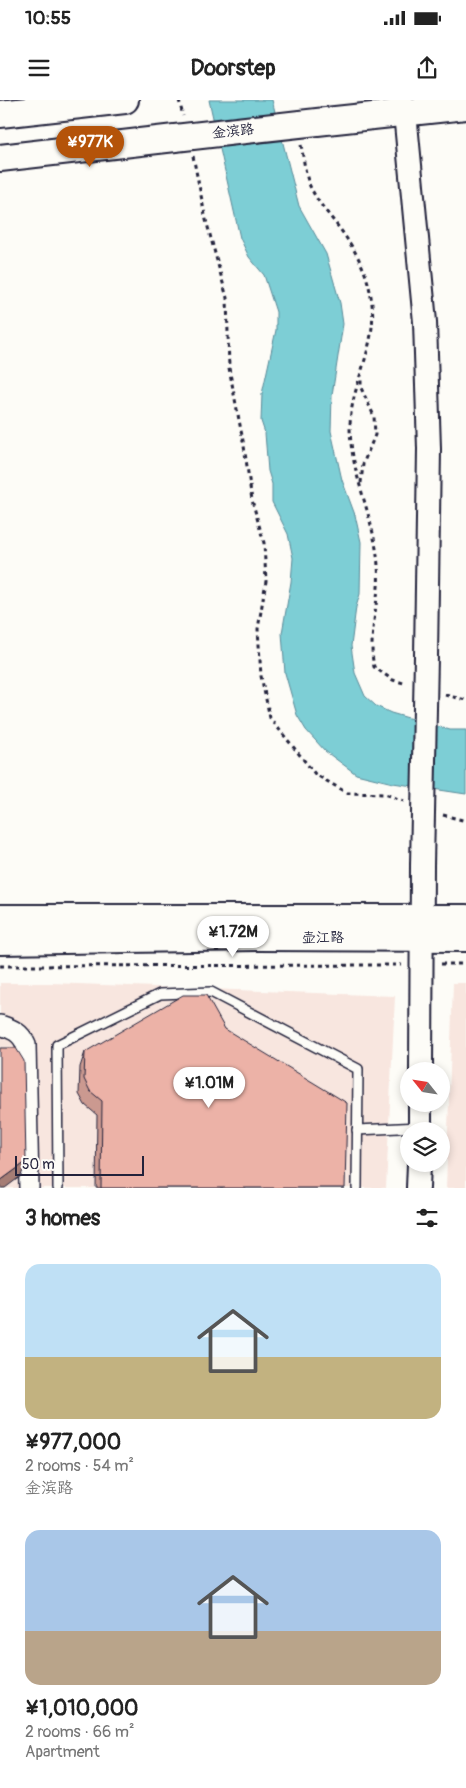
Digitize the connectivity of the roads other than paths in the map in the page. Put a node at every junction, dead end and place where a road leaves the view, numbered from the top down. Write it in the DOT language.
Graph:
graph roads {
  1 [pos="125,100"];
  2 [pos="466,106"];
  3 [pos="403,107"];
  4 [pos="0,114"];
  5 [pos="0,158"];
  6 [pos="0,918"];
  7 [pos="466,918"];
  8 [pos="421,928"];
  9 [pos="466,938"];
  10 [pos="0,941"];
  11 [pos="0,1025"];
  12 [pos="421,1062"];
  13 [pos="400,1129"];
  14 [pos="357,1130"];
  15 [pos="419,1172"];
  16 [pos="29,1188"];
  17 [pos="58,1188"];
  18 [pos="357,1188"];
  19 [pos="418,1188"];
  1 -- 4 [label="main road"];
  2 -- 3 [label="main road, 金滨路"];
  3 -- 5 [label="main road, 金滨路, bridge"];
  3 -- 8 [label="street, bridge"];
  6 -- 8 [label="main road, 壶江路"];
  7 -- 8 [label="main road, 壶江路"];
  8 -- 9 [label="main road, 壶江路"];
  8 -- 10 [label="main road, 壶江路"];
  8 -- 12 [label="street"];
  11 -- 16 [label="street"];
  13 -- 14 [label="lane"];
  14 -- 17 [label="lane"];
  14 -- 18 [label="lane"];
  15 -- 19 [label="street"];
}
